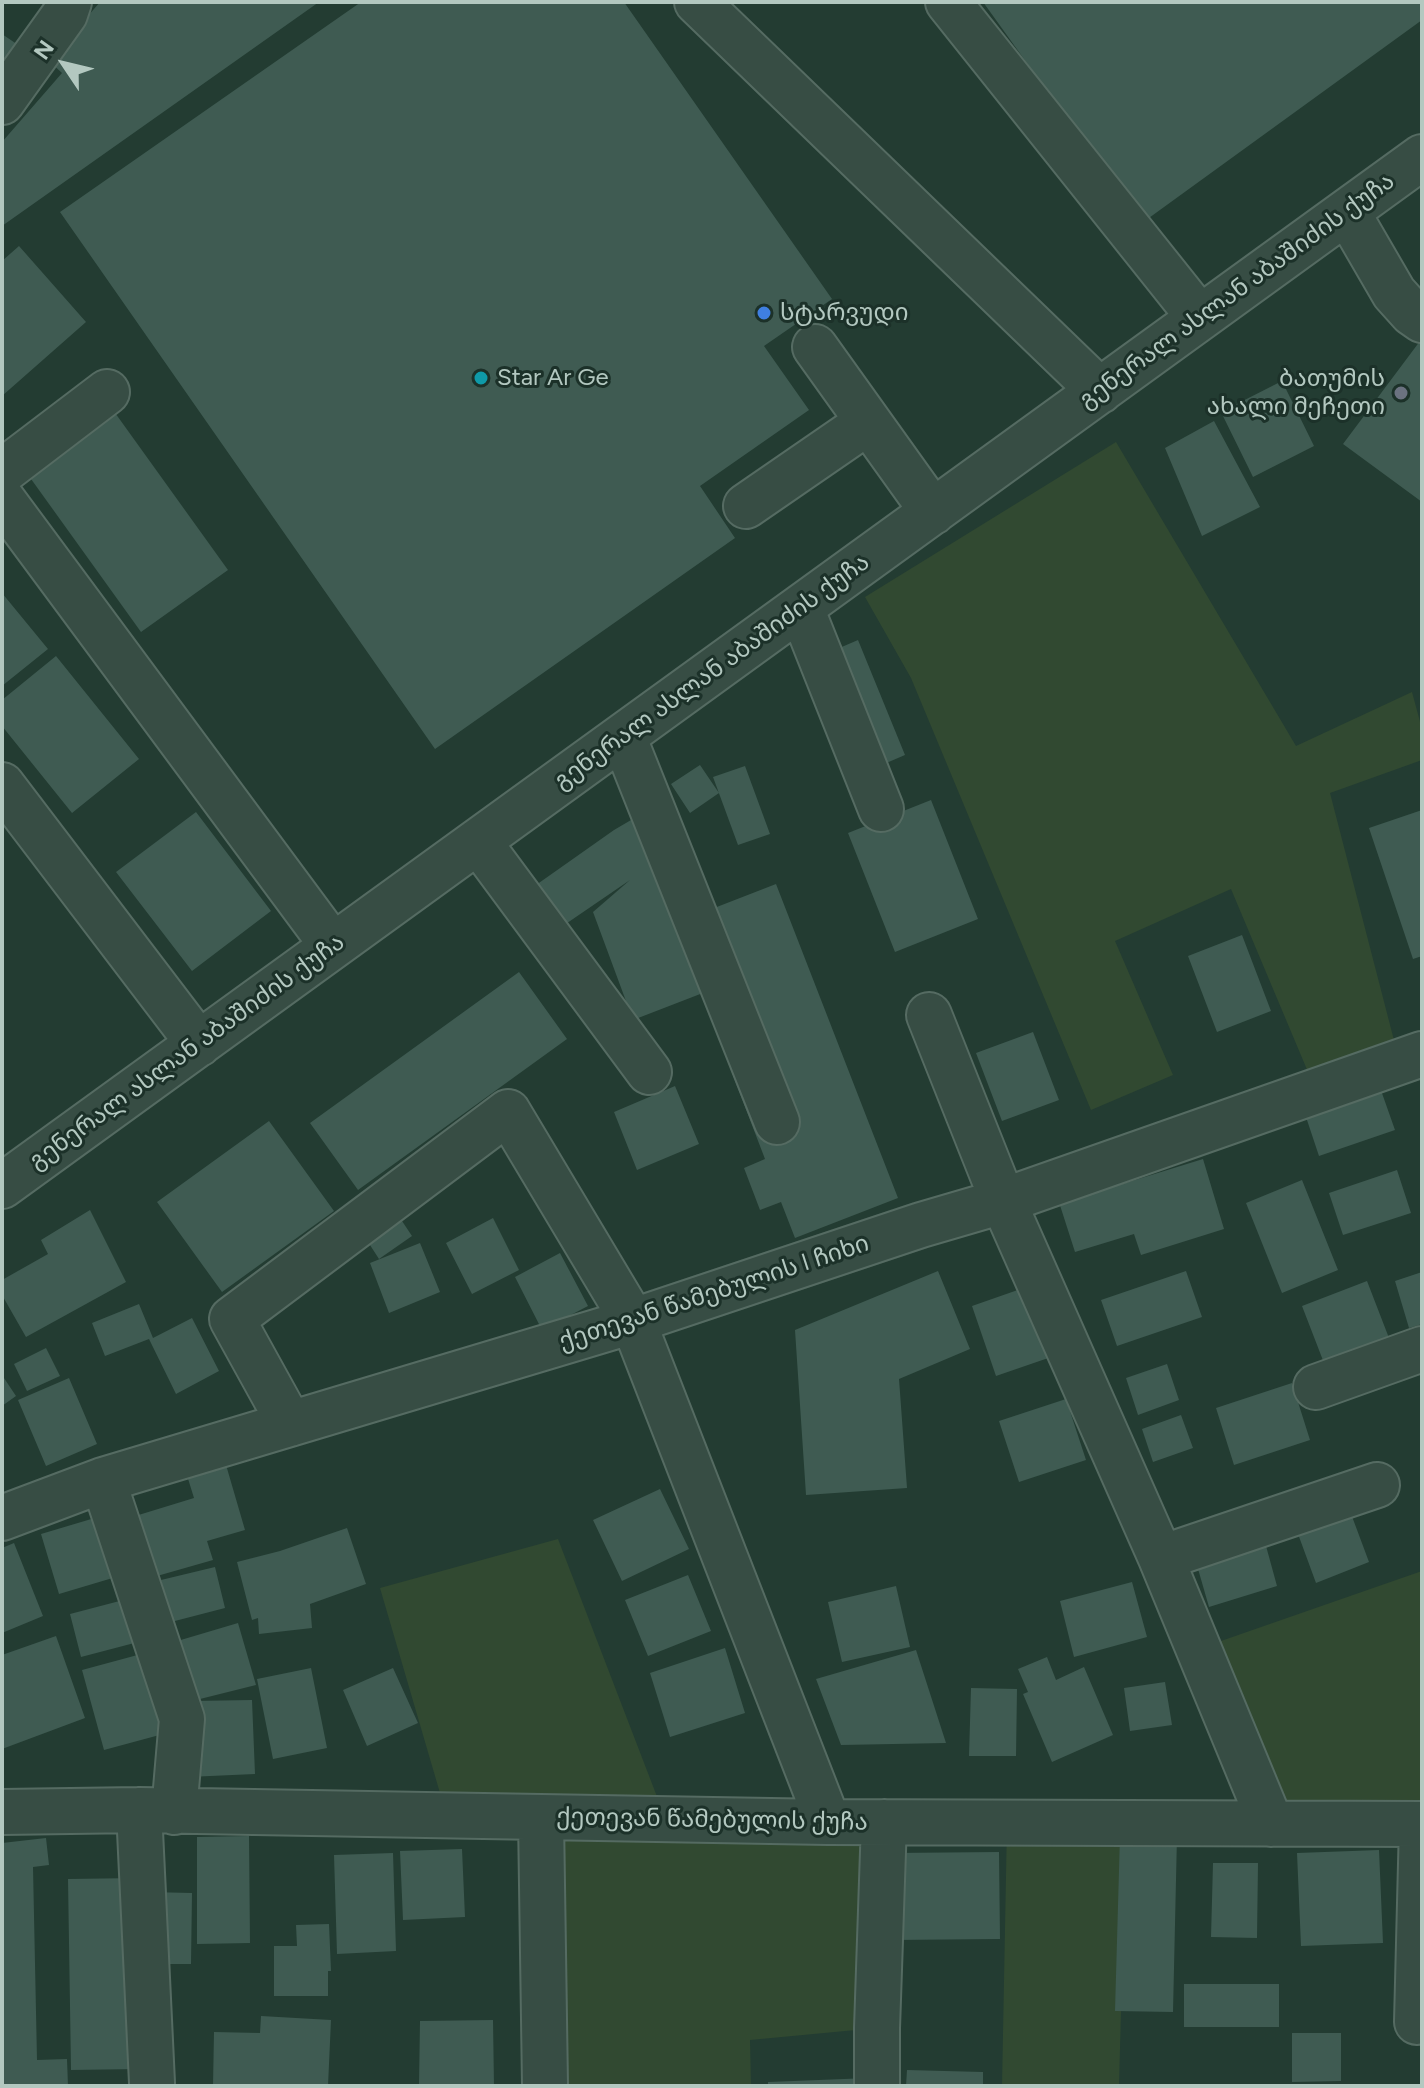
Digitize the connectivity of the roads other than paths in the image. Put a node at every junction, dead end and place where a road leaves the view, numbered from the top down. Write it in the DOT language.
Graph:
graph roads {
  1 [pos="69,2"];
  2 [pos="697,2"];
  3 [pos="948,2"];
  4 [pos="2,102"];
  5 [pos="1422,157"];
  6 [pos="1347,212"];
  7 [pos="1200,318"];
  8 [pos="1422,320"];
  9 [pos="815,347"];
  10 [pos="1100,391"];
  11 [pos="107,392"];
  12 [pos="868,422"];
  13 [pos="2,472"];
  14 [pos="2,499"];
  15 [pos="746,506"];
  16 [pos="933,512"];
  17 [pos="801,608"];
  18 [pos="623,736"];
  19 [pos="2,785"];
  20 [pos="881,809"];
  21 [pos="478,841"];
  22 [pos="333,946"];
  23 [pos="929,1015"];
  24 [pos="199,1044"];
  25 [pos="1422,1054"];
  26 [pos="649,1072"];
  27 [pos="777,1122"];
  28 [pos="2,1186"];
  29 [pos="1003,1201"];
  30 [pos="633,1321"];
  31 [pos="1422,1349"];
  32 [pos="1316,1387"];
  33 [pos="290,1424"];
  34 [pos="103,1480"];
  35 [pos="1377,1485"];
  36 [pos="2,1518"];
  37 [pos="1161,1558"];
  38 [pos="156,1811"];
  39 [pos="2,1812"];
  40 [pos="541,1818"];
  41 [pos="828,1822"];
  42 [pos="884,1822"];
  43 [pos="1271,1824"];
  44 [pos="1422,1824"];
  45 [pos="1417,2022"];
  46 [pos="152,2083"];
  47 [pos="545,2086"];
  48 [pos="877,2086"];
  1 -- 4 [label="street"];
  2 -- 10 [label="street"];
  3 -- 7 [label="street"];
  5 -- 6 [label="street, გენერალ ასლან აბაშიძის ქუჩა"];
  6 -- 7 [label="street, გენერალ ასლან აბაშიძის ქუჩა"];
  6 -- 8 [label="street"];
  7 -- 10 [label="street, გენერალ ასლან აბაშიძის ქუჩა"];
  9 -- 12 [label="street"];
  10 -- 16 [label="street, გენერალ ასლან აბაშიძის ქუჩა"];
  11 -- 13 [label="street"];
  12 -- 15 [label="street"];
  12 -- 16 [label="street"];
  14 -- 22 [label="street"];
  16 -- 17 [label="street, გენერალ ასლან აბაშიძის ქუჩა"];
  17 -- 18 [label="street, გენერალ ასლან აბაშიძის ქუჩა"];
  17 -- 20 [label="street"];
  18 -- 21 [label="street, გენერალ ასლან აბაშიძის ქუჩა"];
  18 -- 27 [label="street"];
  19 -- 24 [label="street"];
  21 -- 22 [label="street, გენერალ ასლან აბაშიძის ქუჩა"];
  21 -- 26 [label="street"];
  22 -- 24 [label="street, გენერალ ასლან აბაშიძის ქუჩა"];
  23 -- 29 [label="street"];
  24 -- 28 [label="street, გენერალ ასლან აბაშიძის ქუჩა"];
  25 -- 29 [label="street, ქეთევან წამებულის I ჩიხი"];
  29 -- 30 [label="street, ქეთევან წამებულის I ჩიხი"];
  29 -- 37 [label="street"];
  30 -- 33 [label="street, ქეთევან წამებულის I ჩიხი"];
  30 -- 33 [label="street"];
  30 -- 41 [label="street"];
  31 -- 32 [label="street"];
  33 -- 34 [label="street, ქეთევან წამებულის I ჩიხი"];
  34 -- 36 [label="street, ქეთევან წამებულის I ჩიხი"];
  34 -- 38 [label="street"];
  35 -- 37 [label="street"];
  37 -- 43 [label="street"];
  38 -- 39 [label="street, ქეთევან წამებულის ქუჩა"];
  38 -- 40 [label="street, ქეთევან წამებულის ქუჩა"];
  38 -- 46 [label="street"];
  40 -- 41 [label="street, ქეთევან წამებულის ქუჩა"];
  40 -- 47 [label="street"];
  41 -- 42 [label="street, ქეთევან წამებულის ქუჩა"];
  42 -- 43 [label="street, ქეთევან წამებულის ქუჩა"];
  42 -- 48 [label="street"];
  43 -- 44 [label="street, ქეთევან წამებულის ქუჩა"];
  44 -- 45 [label="street"];
}
